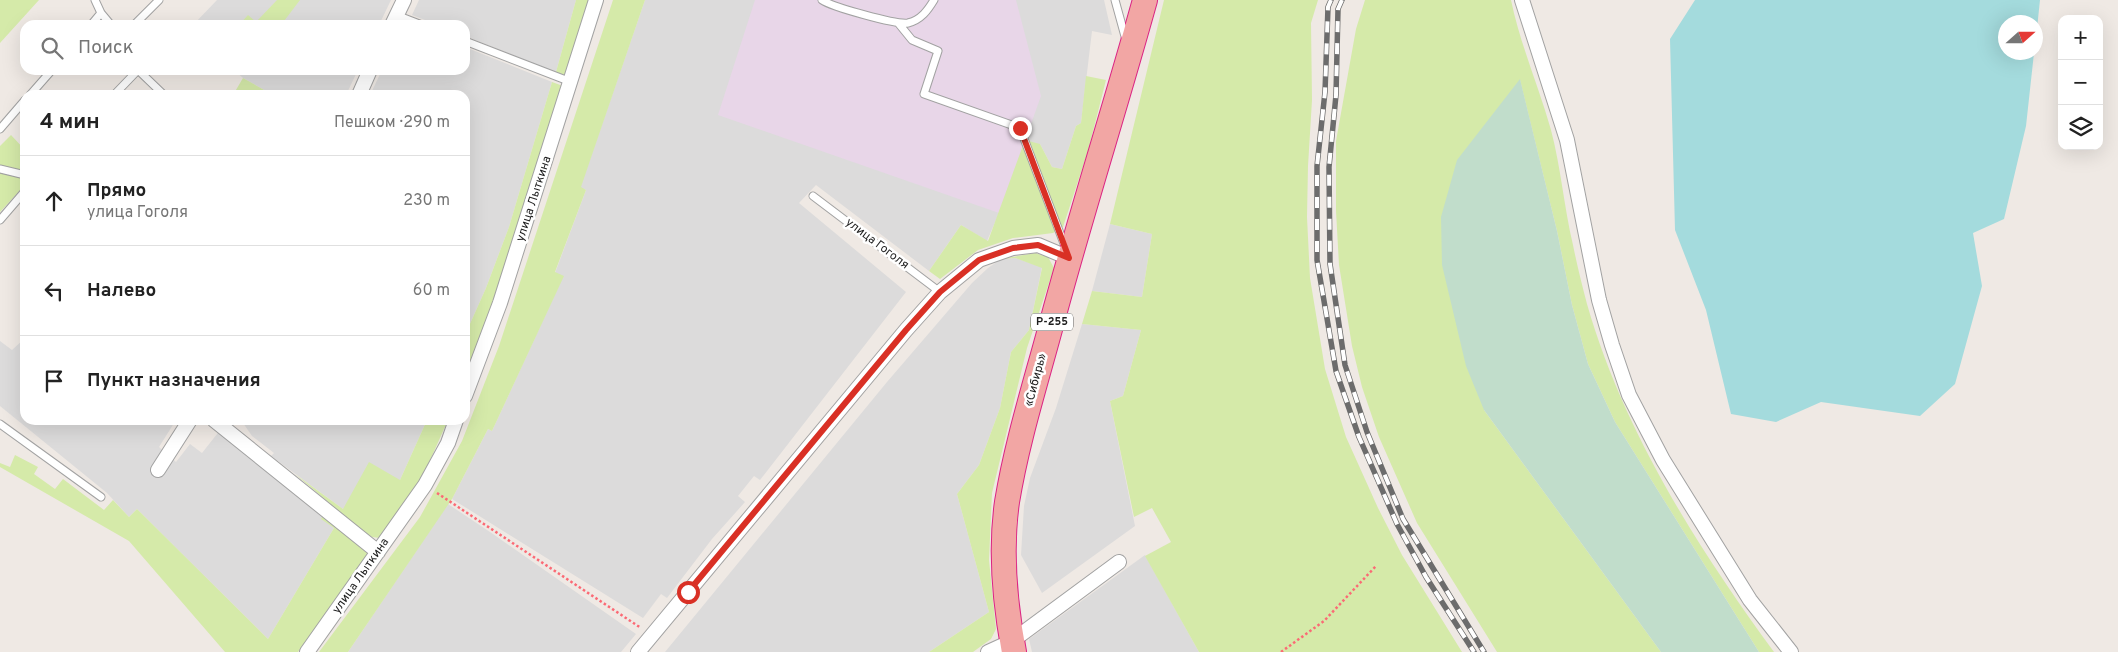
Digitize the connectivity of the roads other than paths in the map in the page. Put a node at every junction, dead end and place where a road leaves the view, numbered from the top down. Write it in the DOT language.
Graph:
graph roads {
  1 [pos="95,0"];
  2 [pos="159,0"];
  3 [pos="404,0"];
  4 [pos="596,0"];
  5 [pos="822,0"];
  6 [pos="934,0"];
  7 [pos="1115,0"];
  8 [pos="1145,0"];
  9 [pos="1522,0"];
  10 [pos="101,13"];
  11 [pos="95,20"];
  12 [pos="107,20"];
  13 [pos="139,20"];
  14 [pos="394,20"];
  15 [pos="899,24"];
  16 [pos="470,43"];
  17 [pos="1130,55"];
  18 [pos="48,75"];
  19 [pos="133,75"];
  20 [pos="143,75"];
  21 [pos="368,75"];
  22 [pos="571,82"];
  23 [pos="34,90"];
  24 [pos="119,90"];
  25 [pos="159,90"];
  26 [pos="361,90"];
  27 [pos="20,106"];
  28 [pos="0,129"];
  29 [pos="0,169"];
  30 [pos="20,174"];
  31 [pos="813,196"];
  32 [pos="20,197"];
  33 [pos="0,220"];
  34 [pos="1069,258"];
  35 [pos="940,292"];
  36 [pos="470,383"];
  37 [pos="0,424"];
  38 [pos="187,425"];
  39 [pos="220,425"];
  40 [pos="454,425"];
  41 [pos="158,470"];
  42 [pos="101,497"];
  43 [pos="378,552"];
  44 [pos="1119,562"];
  45 [pos="1013,647"];
  46 [pos="306,652"];
  47 [pos="638,652"];
  48 [pos="988,652"];
  49 [pos="1791,652"];
  1 -- 10 [label="lane"];
  2 -- 13 [label="lane"];
  3 -- 14 [label="street"];
  4 -- 22 [label="street, улица Лыткина"];
  5 -- 15 [label="lane"];
  6 -- 15 [label="lane"];
  7 -- 17 [label="lane"];
  8 -- 17 [label="highway, «Сибирь» / Р-255"];
  9 -- 49 [label="street"];
  10 -- 11 [label="lane"];
  10 -- 12 [label="lane"];
  15 -- 34 [label="lane"];
  16 -- 22 [label="lane"];
  17 -- 34 [label="highway, «Сибирь» / Р-255"];
  18 -- 23 [label="lane"];
  19 -- 24 [label="lane"];
  20 -- 25 [label="lane"];
  21 -- 26 [label="street"];
  22 -- 36 [label="street, улица Лыткина"];
  27 -- 28 [label="lane"];
  29 -- 30 [label="lane"];
  31 -- 35 [label="lane, улица Гоголя"];
  32 -- 33 [label="lane"];
  34 -- 35 [label="street"];
  34 -- 45 [label="highway, «Сибирь» / Р-255"];
  35 -- 47 [label="street"];
  37 -- 42 [label="lane"];
  38 -- 41 [label="street"];
  39 -- 43 [label="street"];
  40 -- 43 [label="street, улица Лыткина"];
  43 -- 46 [label="street, улица Лыткина"];
  44 -- 45 [label="street"];
  45 -- 48 [label="street"];
}
